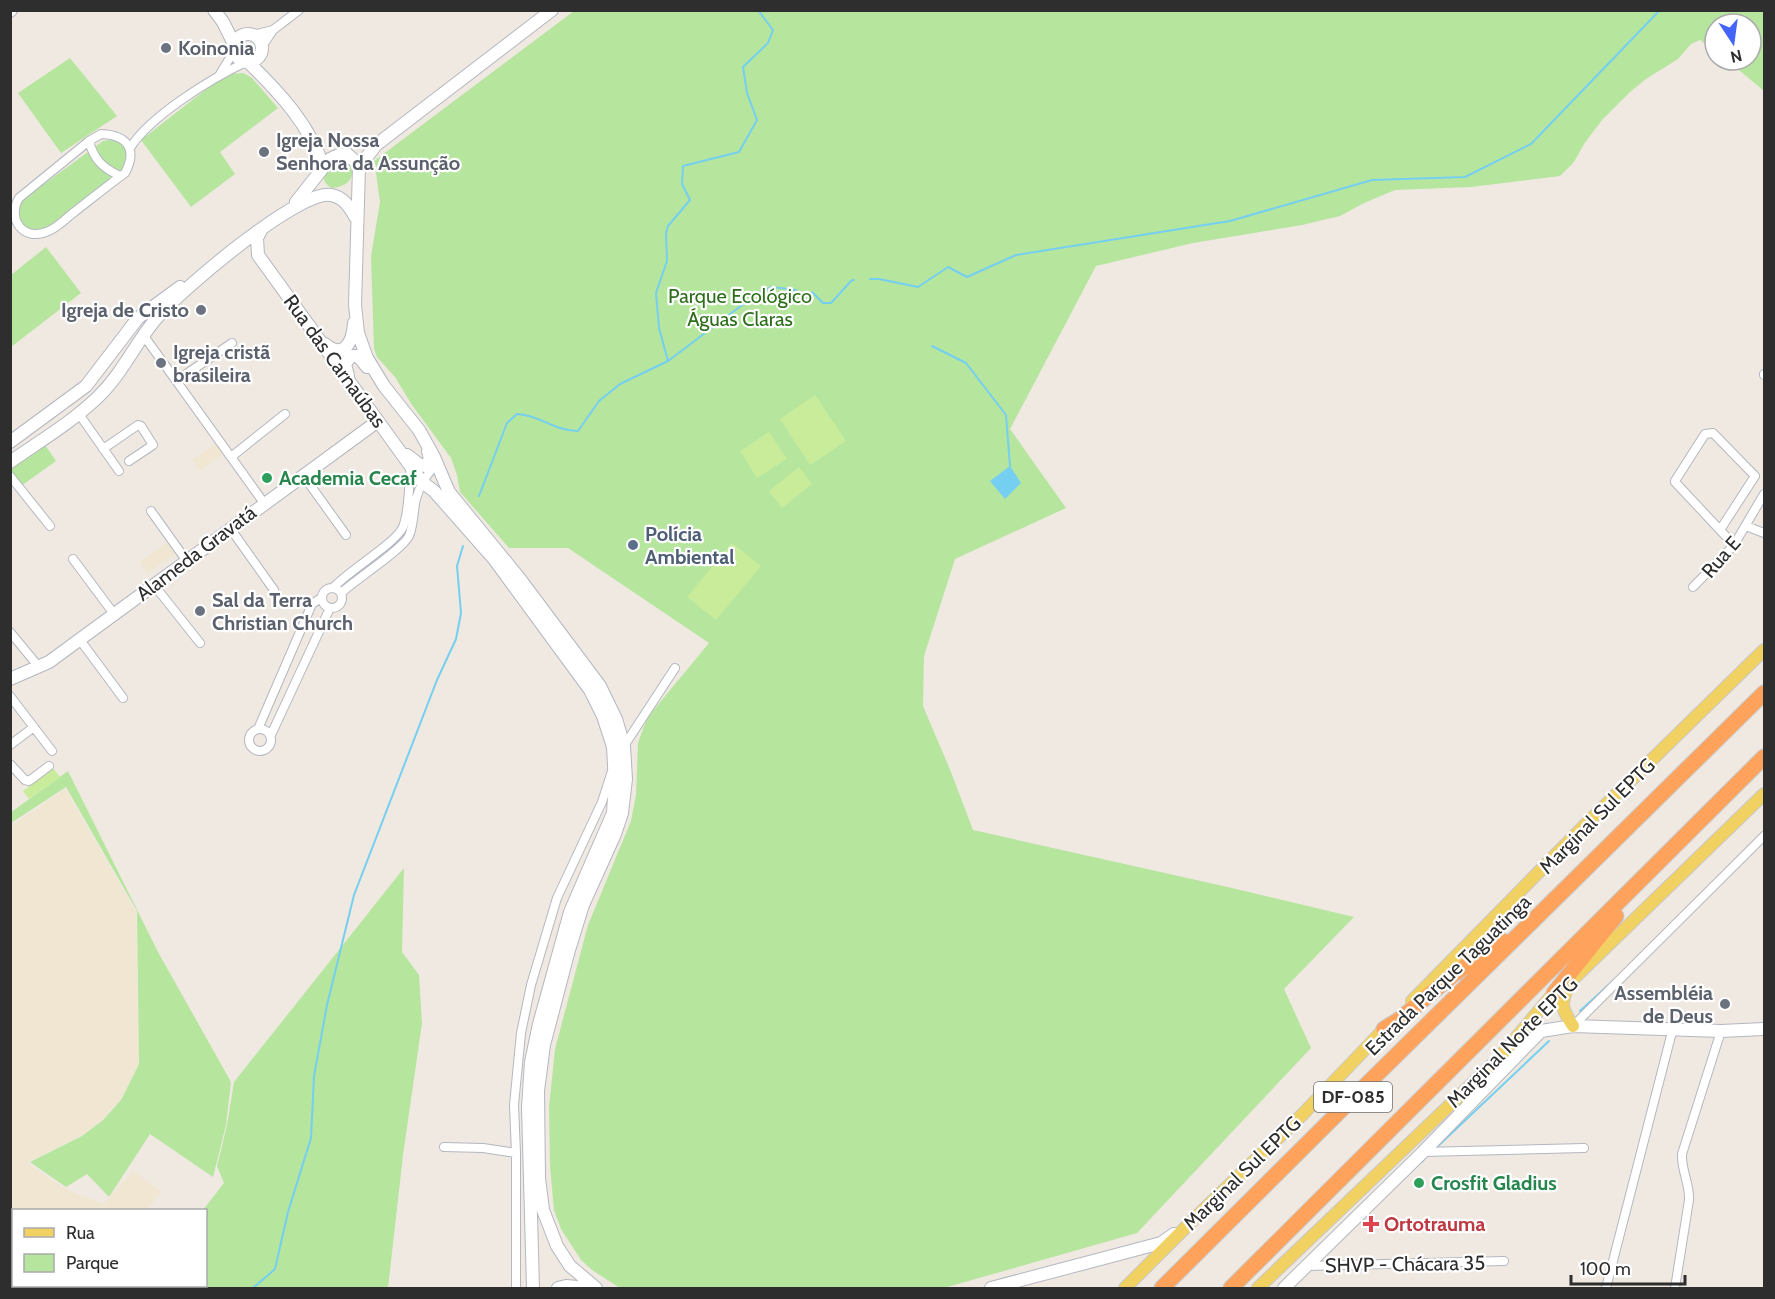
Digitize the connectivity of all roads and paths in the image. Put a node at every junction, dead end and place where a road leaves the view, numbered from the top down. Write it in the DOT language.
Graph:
graph roads {
  1 [pos="214,10"];
  2 [pos="299,10"];
  3 [pos="552,10"];
  4 [pos="223,22"];
  5 [pos="273,30"];
  6 [pos="250,35"];
  7 [pos="234,48"];
  8 [pos="261,51"];
  9 [pos="247,62"];
  10 [pos="219,74"];
  11 [pos="266,80"];
  12 [pos="138,135"];
  13 [pos="123,139"];
  14 [pos="312,139"];
  15 [pos="89,141"];
  16 [pos="376,145"];
  17 [pos="130,148"];
  18 [pos="343,154"];
  19 [pos="323,166"];
  20 [pos="359,167"];
  21 [pos="120,176"];
  22 [pos="292,208"];
  23 [pos="356,219"];
  24 [pos="261,230"];
  25 [pos="258,255"];
  26 [pos="225,257"];
  27 [pos="197,278"];
  28 [pos="355,305"];
  29 [pos="144,336"];
  30 [pos="315,336"];
  31 [pos="232,343"];
  32 [pos="176,381"];
  33 [pos="384,386"];
  34 [pos="352,387"];
  35 [pos="79,414"];
  36 [pos="285,414"];
  37 [pos="378,421"];
  38 [pos="38,423"];
  39 [pos="419,430"];
  40 [pos="48,435"];
  41 [pos="10,442"];
  42 [pos="397,446"];
  43 [pos="103,449"];
  44 [pos="231,457"];
  45 [pos="129,461"];
  46 [pos="10,462"];
  47 [pos="437,462"];
  48 [pos="411,467"];
  49 [pos="119,471"];
  50 [pos="303,475"];
  51 [pos="10,476"];
  52 [pos="422,482"];
  53 [pos="1764,494"];
  54 [pos="264,502"];
  55 [pos="151,511"];
  56 [pos="1754,513"];
  57 [pos="1764,513"];
  58 [pos="50,526"];
  59 [pos="1746,526"];
  60 [pos="230,528"];
  61 [pos="1720,530"];
  62 [pos="1764,533"];
  63 [pos="346,535"];
  64 [pos="1734,545"];
  65 [pos="73,559"];
  66 [pos="186,560"];
  67 [pos="154,585"];
  68 [pos="1694,587"];
  69 [pos="274,590"];
  70 [pos="337,591"];
  71 [pos="321,598"];
  72 [pos="330,608"];
  73 [pos="114,614"];
  74 [pos="10,632"];
  75 [pos="80,640"];
  76 [pos="200,643"];
  77 [pos="1764,650"];
  78 [pos="39,667"];
  79 [pos="675,668"];
  80 [pos="10,679"];
  81 [pos="1764,693"];
  82 [pos="10,696"];
  83 [pos="123,698"];
  84 [pos="34,727"];
  85 [pos="258,729"];
  86 [pos="271,735"];
  87 [pos="10,745"];
  88 [pos="624,746"];
  89 [pos="52,751"];
  90 [pos="1764,757"];
  91 [pos="10,764"];
  92 [pos="614,765"];
  93 [pos="49,766"];
  94 [pos="1764,794"];
  95 [pos="1764,836"];
  96 [pos="1668,853"];
  97 [pos="1546,909"];
  98 [pos="1569,983"];
  99 [pos="1554,993"];
  100 [pos="1573,1026"];
  101 [pos="1673,1028"];
  102 [pos="1384,1029"];
  103 [pos="1764,1029"];
  104 [pos="1721,1031"];
  105 [pos="444,1147"];
  106 [pos="1584,1148"];
  107 [pos="1423,1152"];
  108 [pos="516,1153"];
  109 [pos="1192,1221"];
  110 [pos="1504,1261"];
  111 [pos="1305,1266"];
  112 [pos="516,1288"];
  113 [pos="533,1288"];
  114 [pos="558,1288"];
  115 [pos="588,1288"];
  116 [pos="596,1288"];
  117 [pos="991,1288"];
  118 [pos="1125,1288"];
  119 [pos="1162,1288"];
  120 [pos="1231,1288"];
  121 [pos="1258,1288"];
  122 [pos="1284,1288"];
  123 [pos="1606,1288"];
  124 [pos="1675,1288"];
  1 -- 4 [label="street"];
  2 -- 5 [label="street"];
  3 -- 16 [label="street"];
  4 -- 6 [label="street"];
  4 -- 7 [label="street"];
  5 -- 6 [label="street"];
  5 -- 8 [label="street"];
  6 -- 7 [label="street"];
  6 -- 8 [label="street"];
  7 -- 9 [label="street"];
  7 -- 10 [label="street"];
  8 -- 9 [label="street"];
  8 -- 11 [label="street"];
  9 -- 10 [label="street"];
  9 -- 11 [label="street"];
  10 -- 12 [label="street"];
  11 -- 14 [label="street"];
  12 -- 13 [label="street"];
  12 -- 17 [label="street"];
  13 -- 15 [label="street"];
  13 -- 17 [label="street"];
  14 -- 18 [label="street"];
  14 -- 19 [label="street"];
  15 -- 21 [label="street"];
  15 -- 21 [label="street"];
  16 -- 18 [label="street"];
  16 -- 20 [label="street"];
  17 -- 21 [label="street"];
  18 -- 19 [label="street"];
  18 -- 20 [label="street"];
  19 -- 22 [label="street"];
  20 -- 23 [label="street, Rua das Carnaúbas"];
  22 -- 23 [label="street"];
  22 -- 24 [label="street"];
  23 -- 28 [label="street, Rua das Carnaúbas"];
  24 -- 25 [label="street"];
  24 -- 26 [label="street"];
  25 -- 26 [label="street"];
  25 -- 30 [label="street, Rua das Carnaúbas"];
  26 -- 27 [label="street"];
  27 -- 29 [label="street"];
  27 -- 38 [label="street"];
  28 -- 30 [label="street"];
  28 -- 33 [label="street, Rua das Carnaúbas"];
  29 -- 32 [label="street"];
  29 -- 35 [label="street"];
  30 -- 34 [label="street, Rua das Carnaúbas"];
  31 -- 32 [label="street"];
  32 -- 44 [label="street"];
  33 -- 34 [label="street"];
  33 -- 39 [label="street, Rua das Carnaúbas"];
  34 -- 37 [label="street, Rua das Carnaúbas"];
  35 -- 40 [label="street"];
  35 -- 43 [label="street"];
  36 -- 44 [label="street"];
  37 -- 42 [label="street, Rua das Carnaúbas"];
  37 -- 50 [label="street, Alameda Gravatá"];
  38 -- 40 [label="street"];
  38 -- 41 [label="street"];
  39 -- 42 [label="street"];
  39 -- 47 [label="street, Rua das Carnaúbas"];
  40 -- 46 [label="street"];
  42 -- 48 [label="street, Rua das Carnaúbas"];
  43 -- 45 [label="street"];
  43 -- 49 [label="street"];
  44 -- 54 [label="street"];
  47 -- 52 [label="street"];
  47 -- 88 [label="street, Rua das Carnaúbas"];
  48 -- 52 [label="street, Rua das Carnaúbas"];
  48 -- 70 [label="street"];
  50 -- 54 [label="street, Alameda Gravatá"];
  50 -- 63 [label="street"];
  51 -- 58 [label="street"];
  52 -- 70 [label="street"];
  52 -- 92 [label="street, Rua das Carnaúbas"];
  53 -- 56 [label="street, Rua E"];
  54 -- 60 [label="street, Alameda Gravatá"];
  55 -- 66 [label="street"];
  56 -- 57 [label="street"];
  56 -- 59 [label="street, Rua E"];
  59 -- 62 [label="street"];
  59 -- 64 [label="street, Rua E"];
  60 -- 66 [label="street, Alameda Gravatá"];
  60 -- 69 [label="street"];
  61 -- 61 [label="street"];
  61 -- 64 [label="street"];
  64 -- 68 [label="street, Rua E"];
  65 -- 73 [label="street"];
  66 -- 67 [label="street, Alameda Gravatá"];
  67 -- 73 [label="street, Alameda Gravatá"];
  67 -- 76 [label="street"];
  70 -- 71 [label="street"];
  70 -- 72 [label="street"];
  71 -- 72 [label="street"];
  71 -- 85 [label="street"];
  72 -- 86 [label="street"];
  73 -- 75 [label="street, Alameda Gravatá"];
  74 -- 78 [label="street"];
  75 -- 78 [label="street, Alameda Gravatá"];
  75 -- 83 [label="street"];
  77 -- 102 [label="main road, Marginal Sul EPTG"];
  78 -- 80 [label="street, Alameda Gravatá"];
  79 -- 88 [label="street"];
  81 -- 97 [label="highway, Estrada Parque Taguatinga / DF-085"];
  82 -- 84 [label="street"];
  84 -- 87 [label="street"];
  84 -- 89 [label="street"];
  85 -- 86 [label="street"];
  85 -- 86 [label="street"];
  88 -- 116 [label="street, Rua das Carnaúbas"];
  90 -- 96 [label="highway, DF-085"];
  91 -- 93 [label="street"];
  92 -- 108 [label="street"];
  92 -- 113 [label="street, Rua das Carnaúbas"];
  94 -- 98 [label="main road, Marginal Norte EPTG"];
  95 -- 100 [label="street"];
  96 -- 99 [label="highway"];
  96 -- 120 [label="highway, DF-085"];
  97 -- 102 [label="highway"];
  97 -- 119 [label="highway, Estrada Parque Taguatinga / DF-085"];
  98 -- 99 [label="main road, Marginal Norte EPTG"];
  98 -- 100 [label="main road"];
  99 -- 121 [label="main road, Marginal Norte EPTG"];
  100 -- 101 [label="street"];
  100 -- 107 [label="street"];
  101 -- 104 [label="street"];
  101 -- 123 [label="street"];
  102 -- 109 [label="main road, Marginal Sul EPTG"];
  103 -- 104 [label="street"];
  104 -- 124 [label="street"];
  105 -- 108 [label="street"];
  106 -- 107 [label="street"];
  107 -- 111 [label="street"];
  108 -- 112 [label="street"];
  109 -- 117 [label="street"];
  109 -- 118 [label="main road, Marginal Sul EPTG"];
  110 -- 111 [label="street, SHVP - Chácara 35"];
  111 -- 122 [label="street"];
  114 -- 115 [label="street"];
}
